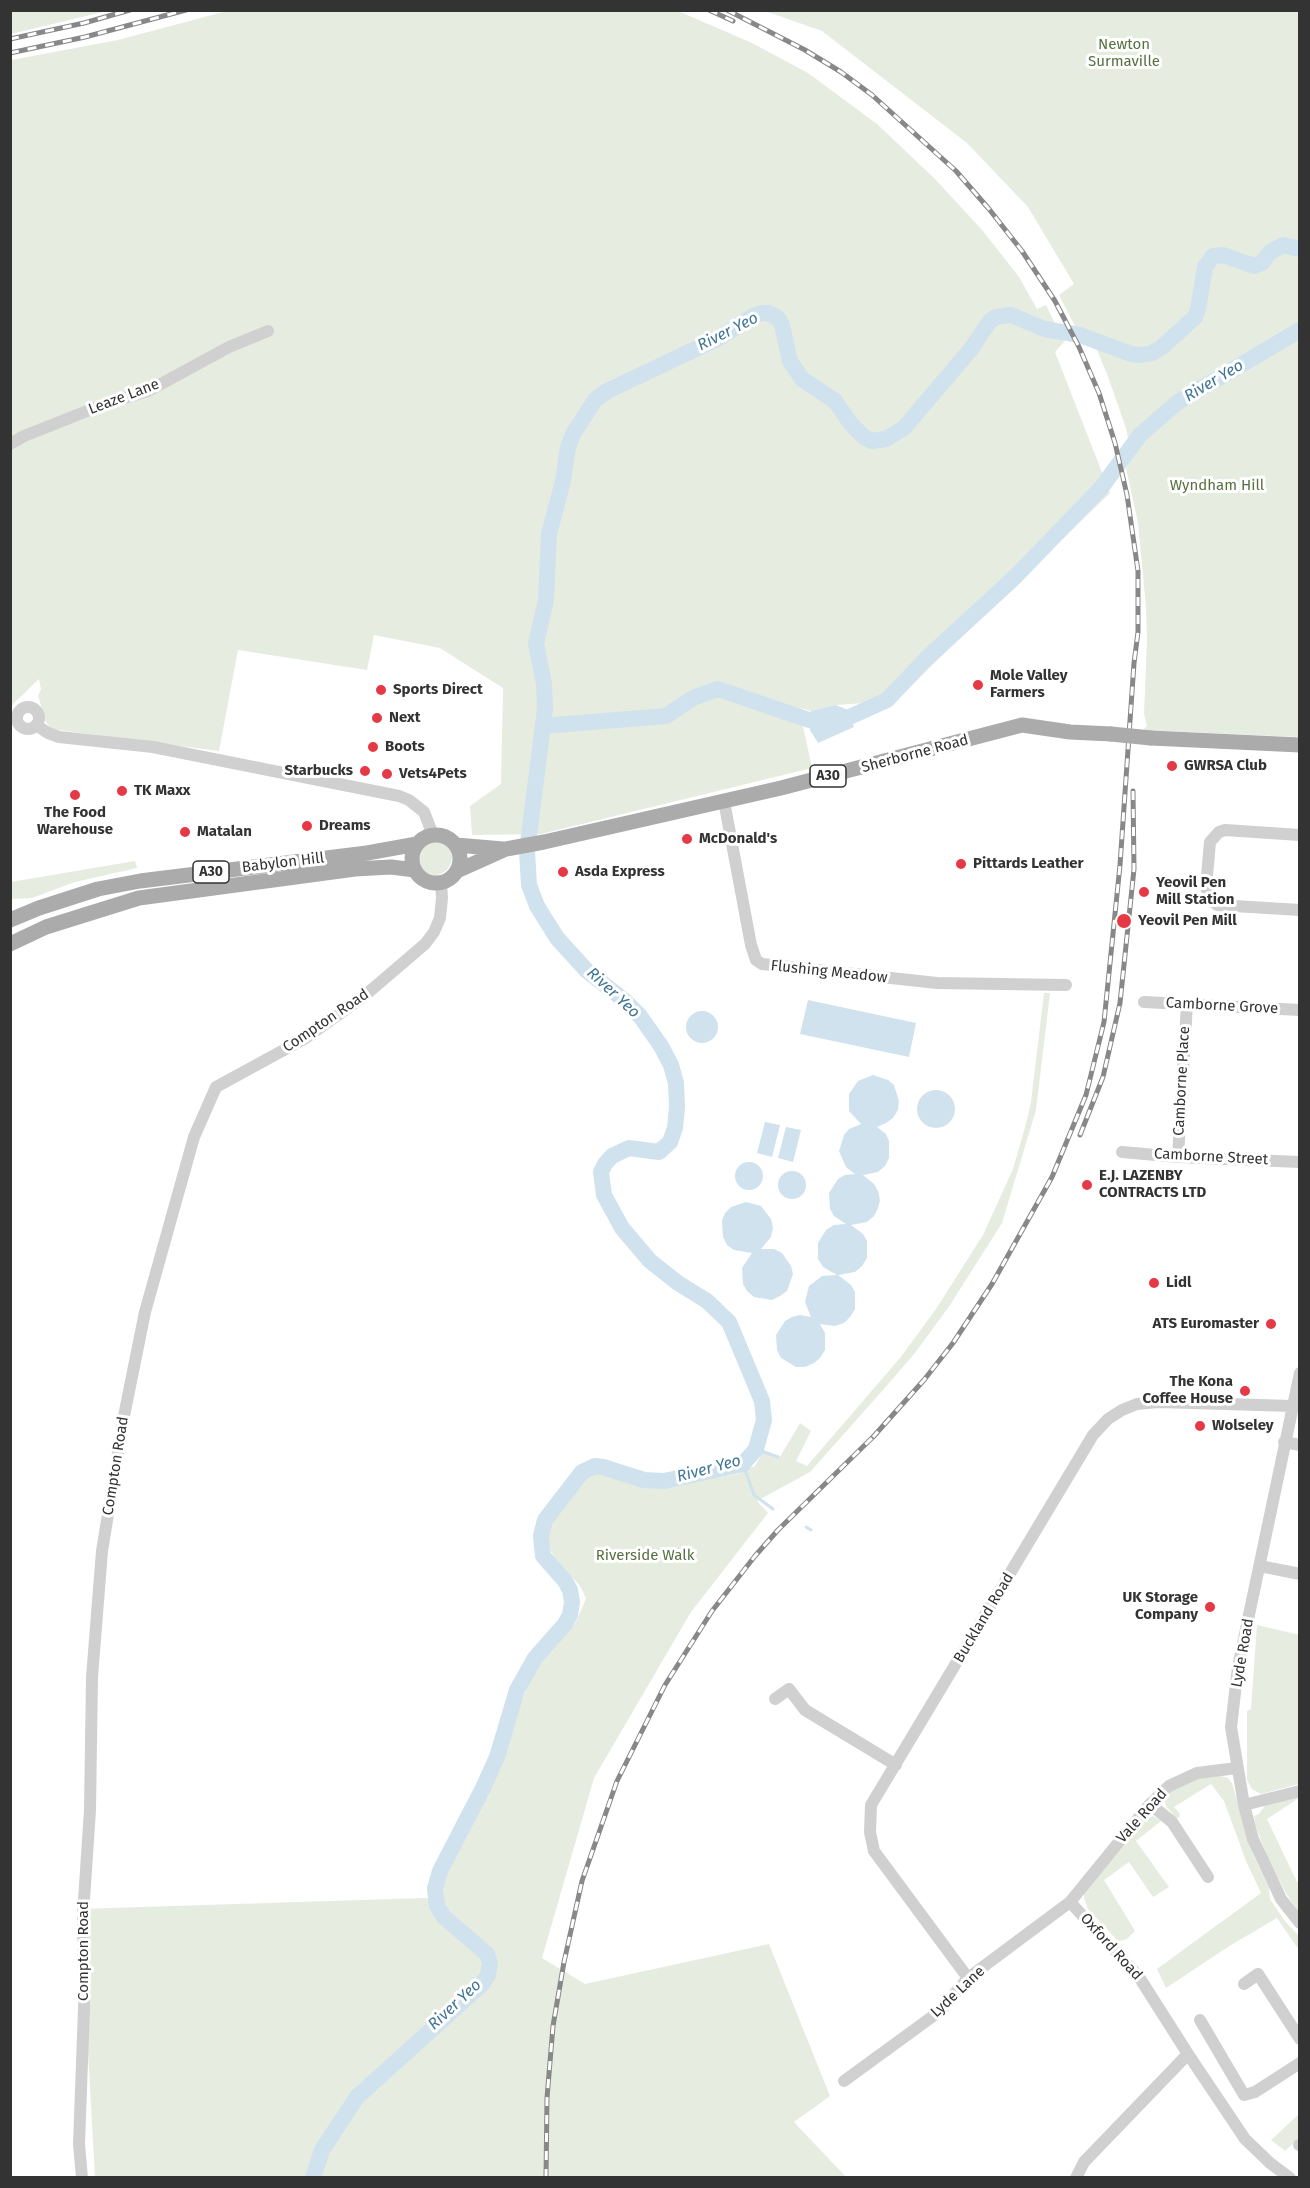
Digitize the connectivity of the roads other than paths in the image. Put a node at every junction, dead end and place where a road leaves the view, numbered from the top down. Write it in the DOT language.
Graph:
graph roads {
  1 [pos="268,331"];
  2 [pos="10,444"];
  3 [pos="36,725"];
  4 [pos="1299,745"];
  5 [pos="724,801"];
  6 [pos="433,835"];
  7 [pos="1299,835"];
  8 [pos="417,844"];
  9 [pos="456,845"];
  10 [pos="506,849"];
  11 [pos="415,870"];
  12 [pos="457,871"];
  13 [pos="199,873"];
  14 [pos="441,883"];
  15 [pos="201,890"];
  16 [pos="1299,910"];
  17 [pos="10,920"];
  18 [pos="10,944"];
  19 [pos="1066,985"];
  20 [pos="1144,1002"];
  21 [pos="1187,1004"];
  22 [pos="1299,1010"];
  23 [pos="1122,1152"];
  24 [pos="1178,1157"];
  25 [pos="1299,1162"];
  26 [pos="1299,1373"];
  27 [pos="1292,1406"];
  28 [pos="1284,1442"];
  29 [pos="1299,1445"];
  30 [pos="1260,1566"];
  31 [pos="1299,1574"];
  32 [pos="776,1699"];
  33 [pos="896,1765"];
  34 [pos="1238,1768"];
  35 [pos="1299,1791"];
  36 [pos="1150,1804"];
  37 [pos="1244,1805"];
  38 [pos="1208,1877"];
  39 [pos="1070,1902"];
  40 [pos="1299,1923"];
  41 [pos="968,1978"];
  42 [pos="1244,1984"];
  43 [pos="1200,2020"];
  44 [pos="1299,2039"];
  45 [pos="1188,2054"];
  46 [pos="1299,2063"];
  47 [pos="844,2081"];
  48 [pos="82,2178"];
  49 [pos="1076,2178"];
  50 [pos="1290,2178"];
  1 -- 2 [label="street, Leaze Lane"];
  3 -- 6 [label="street"];
  4 -- 5 [label="main road, Sherborne Road / A30, bridge"];
  5 -- 10 [label="main road, Sherborne Road / A30"];
  5 -- 19 [label="street, Flushing Meadow"];
  6 -- 8 [label="main road, A30"];
  6 -- 9 [label="main road, A30"];
  7 -- 16 [label="street"];
  8 -- 11 [label="main road"];
  8 -- 13 [label="main road, Babylon Hill / A30"];
  9 -- 10 [label="main road, A30"];
  9 -- 12 [label="main road"];
  10 -- 12 [label="main road, A30"];
  11 -- 14 [label="main road, A30"];
  11 -- 15 [label="main road, Babylon Hill / A30"];
  12 -- 14 [label="main road, A30"];
  13 -- 15 [label="main road"];
  13 -- 17 [label="main road, Babylon Hill / A30"];
  14 -- 48 [label="street, Compton Road"];
  15 -- 18 [label="main road, Babylon Hill / A30"];
  20 -- 21 [label="street, Camborne Grove"];
  21 -- 22 [label="street, Camborne Grove"];
  21 -- 24 [label="street, Camborne Place"];
  23 -- 24 [label="street, Camborne Street"];
  24 -- 25 [label="street, Camborne Street"];
  26 -- 27 [label="street, Lyde Road"];
  27 -- 28 [label="street, Lyde Road"];
  27 -- 33 [label="street, Buckland Road"];
  28 -- 29 [label="street"];
  28 -- 30 [label="street, Lyde Road"];
  30 -- 31 [label="street"];
  30 -- 34 [label="street, Lyde Road"];
  32 -- 33 [label="street"];
  33 -- 41 [label="street, Buckland Road"];
  34 -- 36 [label="street, Vale Road"];
  34 -- 37 [label="street, Lyde Road"];
  35 -- 37 [label="street"];
  36 -- 38 [label="street"];
  36 -- 39 [label="street, Vale Road"];
  37 -- 40 [label="street, Lyde Road"];
  39 -- 41 [label="street, Lyde Lane"];
  39 -- 45 [label="street, Oxford Road"];
  41 -- 47 [label="street, Lyde Lane"];
  42 -- 44 [label="street"];
  43 -- 46 [label="street"];
  45 -- 49 [label="street"];
  45 -- 50 [label="street, Oxford Road"];
}
